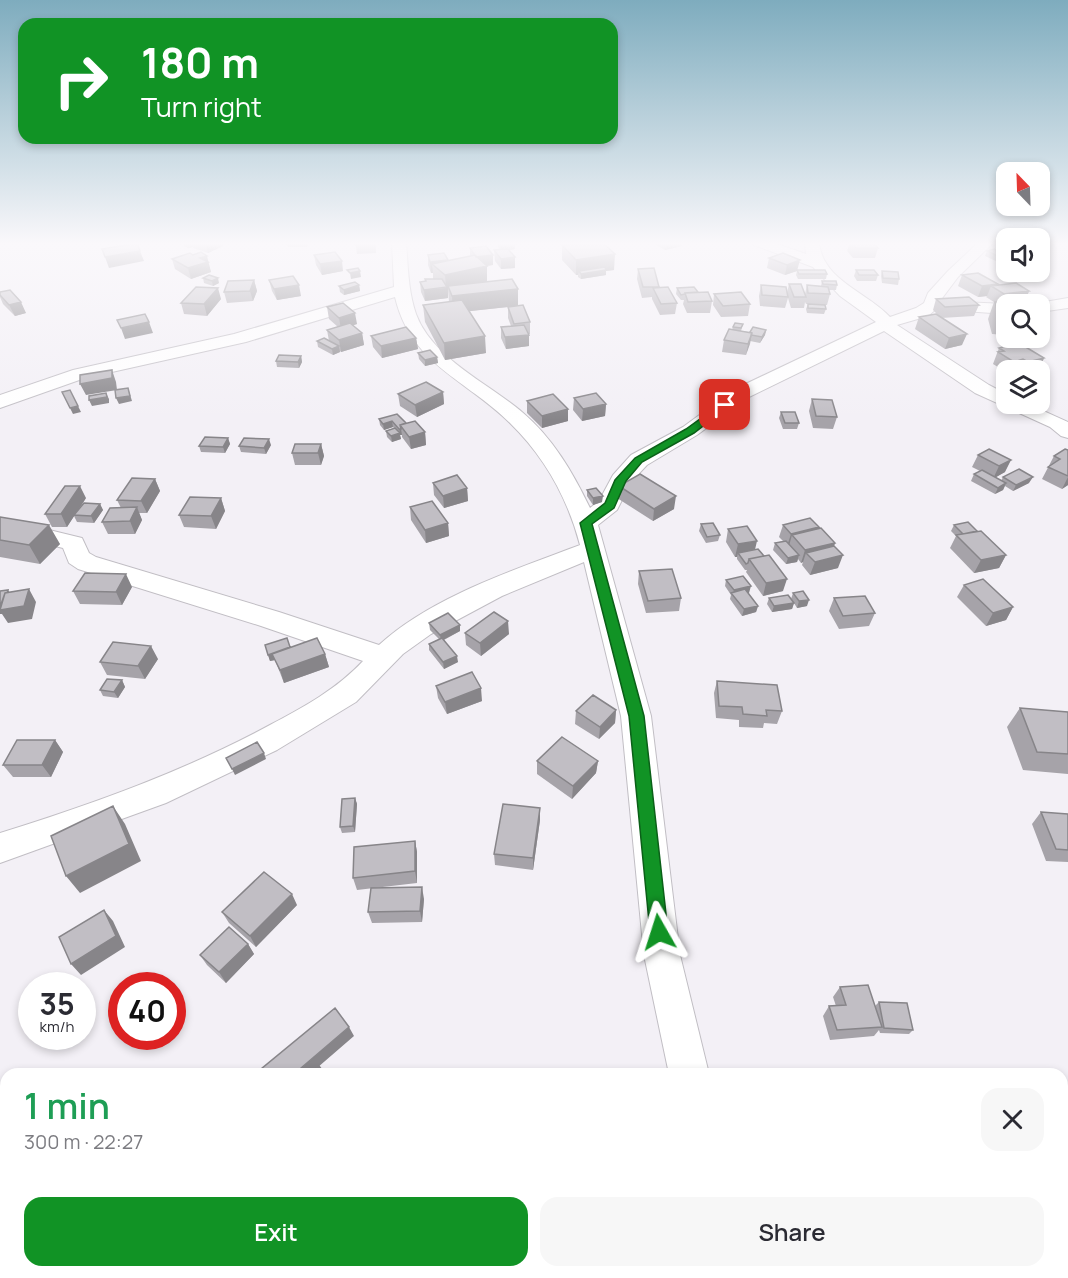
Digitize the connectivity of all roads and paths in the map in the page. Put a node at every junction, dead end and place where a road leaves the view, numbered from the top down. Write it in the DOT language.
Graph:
graph roads {
  1 [pos="362,302"];
  2 [pos="405,302"];
  3 [pos="858,302"];
  4 [pos="932,302"];
  5 [pos="1068,303"];
  6 [pos="931,305"];
  7 [pos="1050,306"];
  8 [pos="996,308"];
  9 [pos="886,323"];
  10 [pos="996,396"];
  11 [pos="0,402"];
  12 [pos="1036,414"];
  13 [pos="1065,429"];
  14 [pos="0,525"];
  15 [pos="589,536"];
  16 [pos="383,657"];
  17 [pos="0,848"];
  18 [pos="688,1068"];
  1 -- 11 [label="street"];
  2 -- 15 [label="street"];
  3 -- 9 [label="street"];
  4 -- 6 [label="street"];
  5 -- 7 [label="street"];
  6 -- 8 [label="street"];
  6 -- 9 [label="street"];
  9 -- 10 [label="street"];
  9 -- 15 [label="street"];
  12 -- 13 [label="street"];
  14 -- 16 [label="street"];
  15 -- 16 [label="street"];
  15 -- 18 [label="street"];
  16 -- 17 [label="street"];
}
